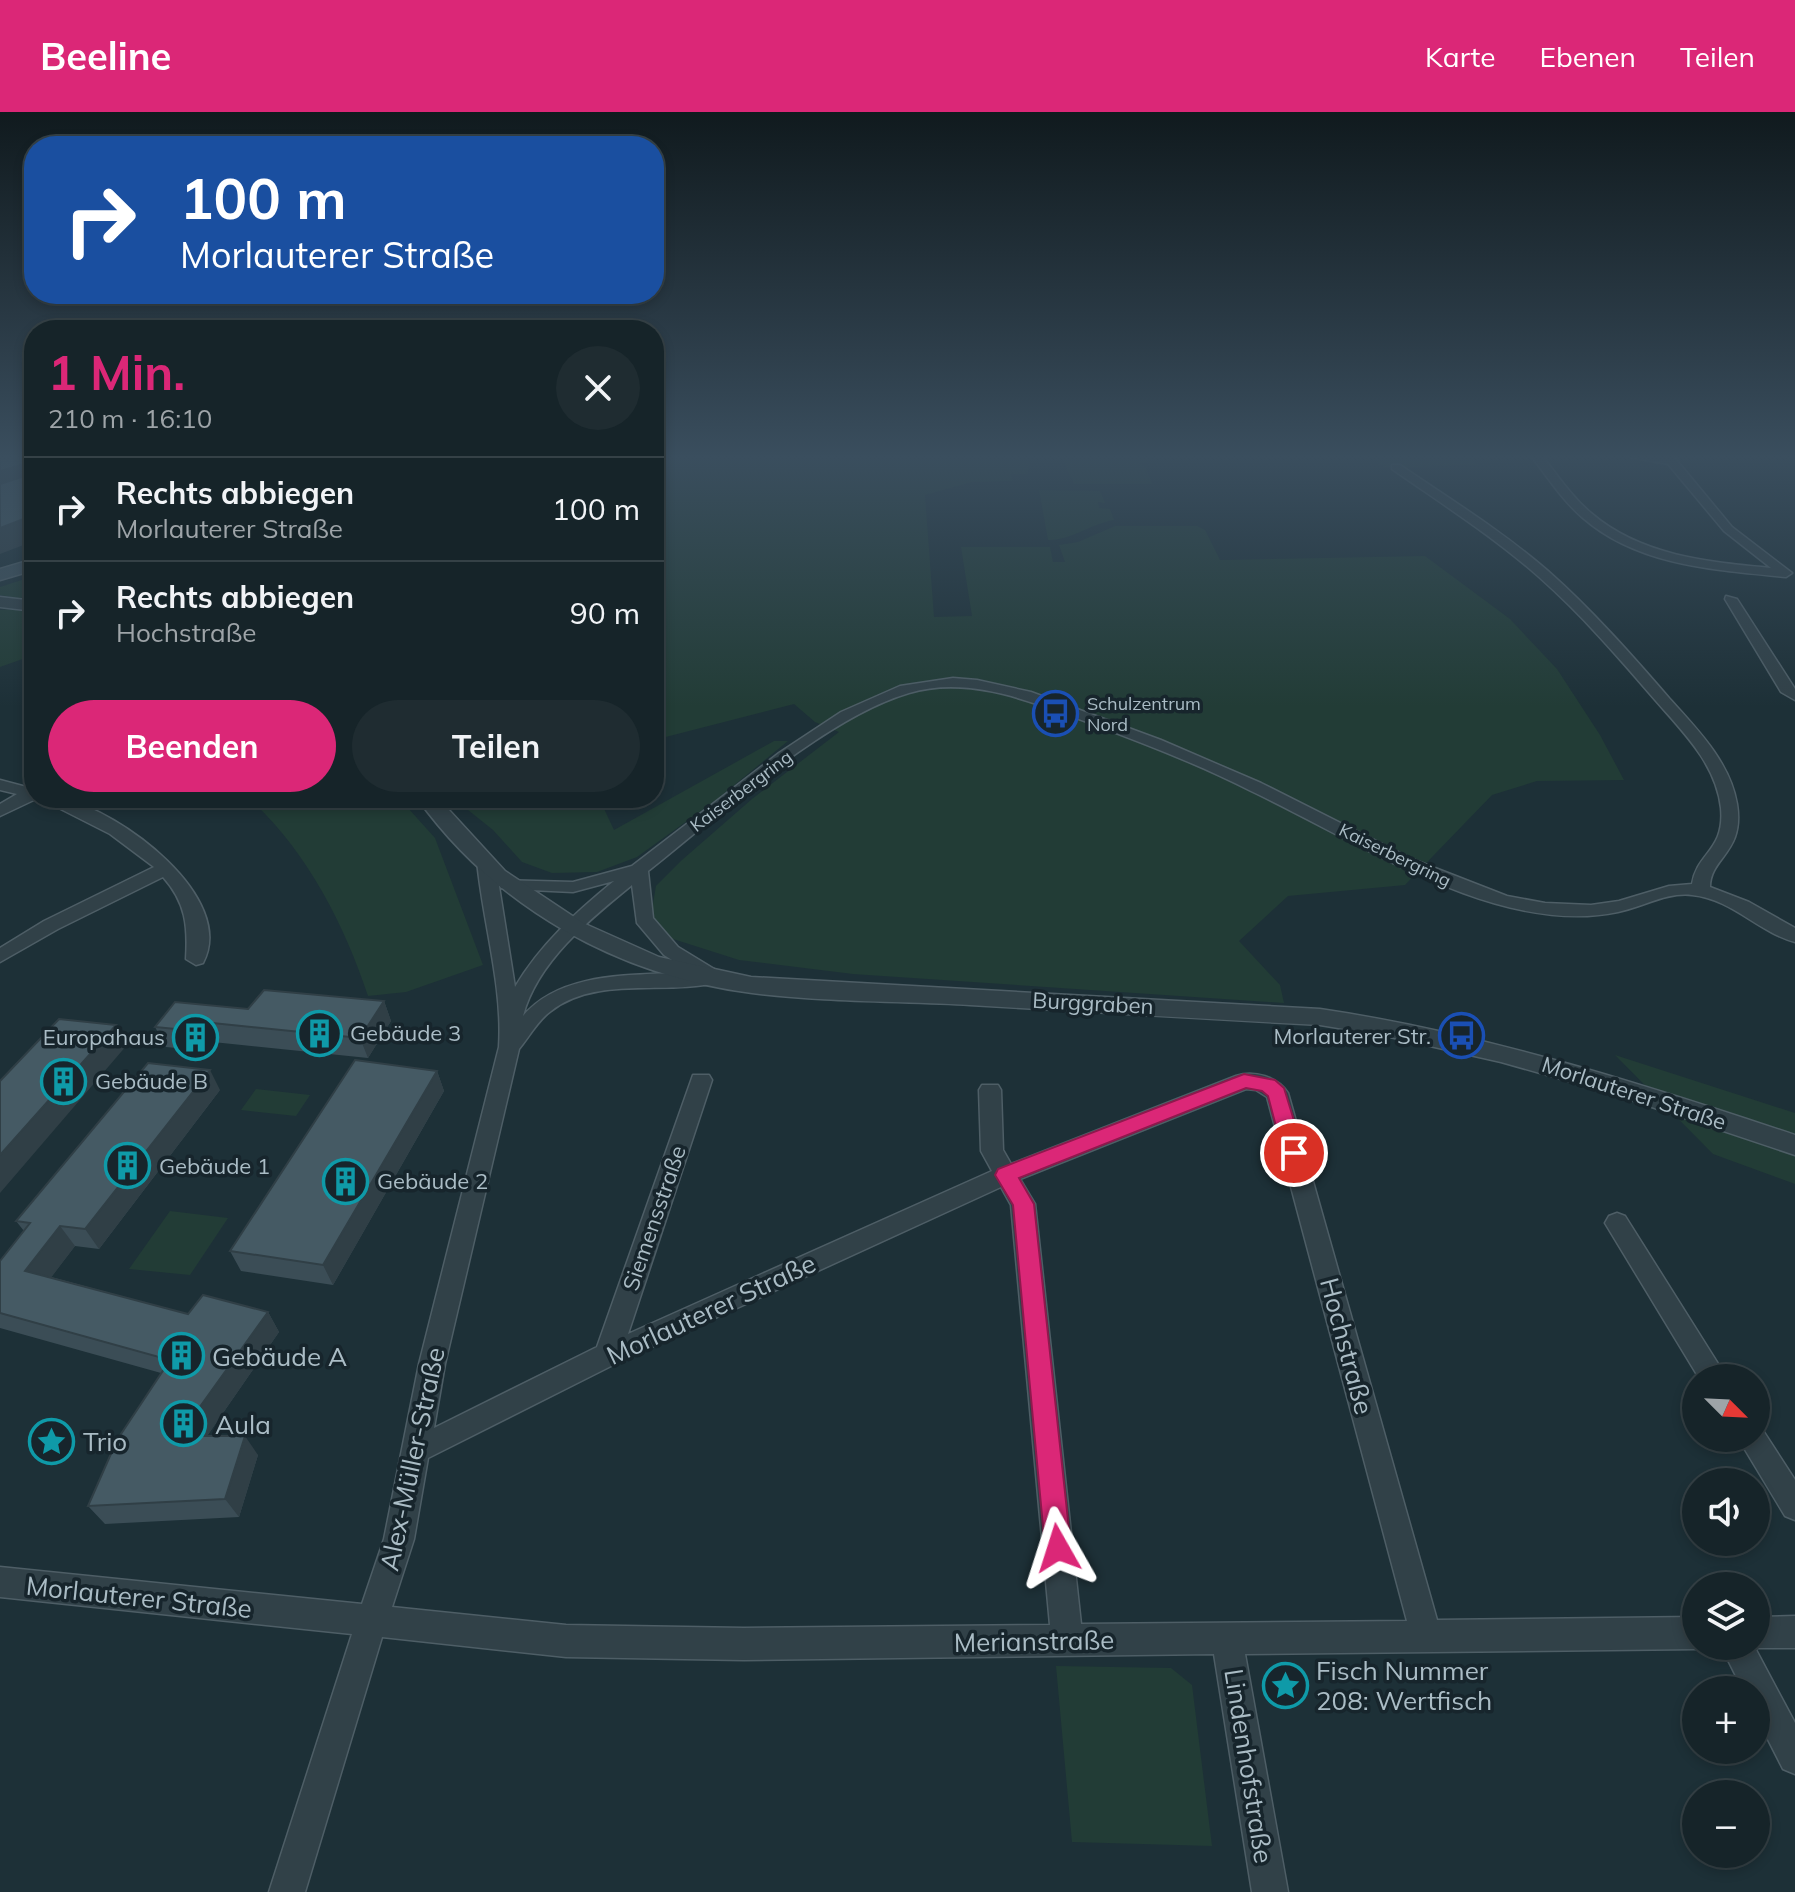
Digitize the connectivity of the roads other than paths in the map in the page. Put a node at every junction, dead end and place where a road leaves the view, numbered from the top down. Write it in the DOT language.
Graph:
graph roads {
  1 [pos="1498,540"];
  2 [pos="1626,540"];
  3 [pos="1743,540"];
  4 [pos="24,567"];
  5 [pos="0,575"];
  6 [pos="24,575"];
  7 [pos="1790,576"];
  8 [pos="0,582"];
  9 [pos="1731,599"];
  10 [pos="0,602"];
  11 [pos="24,605"];
  12 [pos="1795,696"];
  13 [pos="0,785"];
  14 [pos="24,791"];
  15 [pos="24,801"];
  16 [pos="76,808"];
  17 [pos="436,808"];
  18 [pos="0,811"];
  19 [pos="486,861"];
  20 [pos="165,869"];
  21 [pos="639,869"];
  22 [pos="507,884"];
  23 [pos="1701,891"];
  24 [pos="575,928"];
  25 [pos="1795,936"];
  26 [pos="0,956"];
  27 [pos="196,959"];
  28 [pos="712,977"];
  29 [pos="511,1019"];
  30 [pos="1473,1044"];
  31 [pos="509,1047"];
  32 [pos="701,1080"];
  33 [pos="1244,1081"];
  34 [pos="990,1090"];
  35 [pos="1795,1145"];
  36 [pos="1006,1175"];
  37 [pos="1617,1223"];
  38 [pos="608,1355"];
  39 [pos="1705,1364"];
  40 [pos="419,1449"];
  41 [pos="1761,1452"];
  42 [pos="1795,1506"];
  43 [pos="0,1582"];
  44 [pos="373,1620"];
  45 [pos="1795,1632"];
  46 [pos="1682,1633"];
  47 [pos="1770,1633"];
  48 [pos="1426,1635"];
  49 [pos="1227,1640"];
  50 [pos="1067,1641"];
  51 [pos="1744,1660"];
  52 [pos="1795,1757"];
  53 [pos="287,1892"];
  54 [pos="1270,1892"];
  1 -- 23 [label="street"];
  2 -- 7 [label="street"];
  3 -- 7 [label="street"];
  4 -- 5 [label="main road"];
  6 -- 8 [label="main road"];
  9 -- 12 [label="street"];
  10 -- 11 [label="street"];
  13 -- 14 [label="street"];
  15 -- 18 [label="street"];
  16 -- 20 [label="street"];
  17 -- 19 [label="street, Burggraben"];
  19 -- 22 [label="street, Burggraben"];
  19 -- 29 [label="street, Alex-Müller-Straße"];
  20 -- 26 [label="street"];
  20 -- 27 [label="street"];
  21 -- 22 [label="street"];
  21 -- 23 [label="street, Kaiserbergring"];
  21 -- 24 [label="street, Kaiserbergring"];
  21 -- 28 [label="street"];
  22 -- 24 [label="street, Burggraben"];
  23 -- 25 [label="street"];
  24 -- 28 [label="street, Burggraben"];
  24 -- 29 [label="street, Alex-Müller-Straße"];
  28 -- 30 [label="street, Burggraben"];
  28 -- 31 [label="street, Burggraben"];
  29 -- 31 [label="street, Alex-Müller-Straße"];
  30 -- 35 [label="street, Morlauterer Straße"];
  31 -- 40 [label="street, Alex-Müller-Straße"];
  32 -- 38 [label="street, Siemensstraße"];
  33 -- 36 [label="street, Morlauterer Straße"];
  33 -- 48 [label="street, Hochstraße"];
  34 -- 36 [label="street"];
  36 -- 38 [label="street, Morlauterer Straße"];
  36 -- 50 [label="street"];
  37 -- 39 [label="street"];
  38 -- 40 [label="street, Morlauterer Straße"];
  40 -- 44 [label="street, Alex-Müller-Straße"];
  41 -- 42 [label="street"];
  43 -- 44 [label="street, Morlauterer Straße"];
  44 -- 50 [label="street, Merianstraße"];
  44 -- 53 [label="street, Alex-Müller-Straße"];
  45 -- 47 [label="street"];
  46 -- 48 [label="street, Merianstraße"];
  48 -- 49 [label="street, Merianstraße"];
  49 -- 50 [label="street, Merianstraße"];
  49 -- 54 [label="street, Lindenhofstraße"];
  51 -- 52 [label="street"];
}
